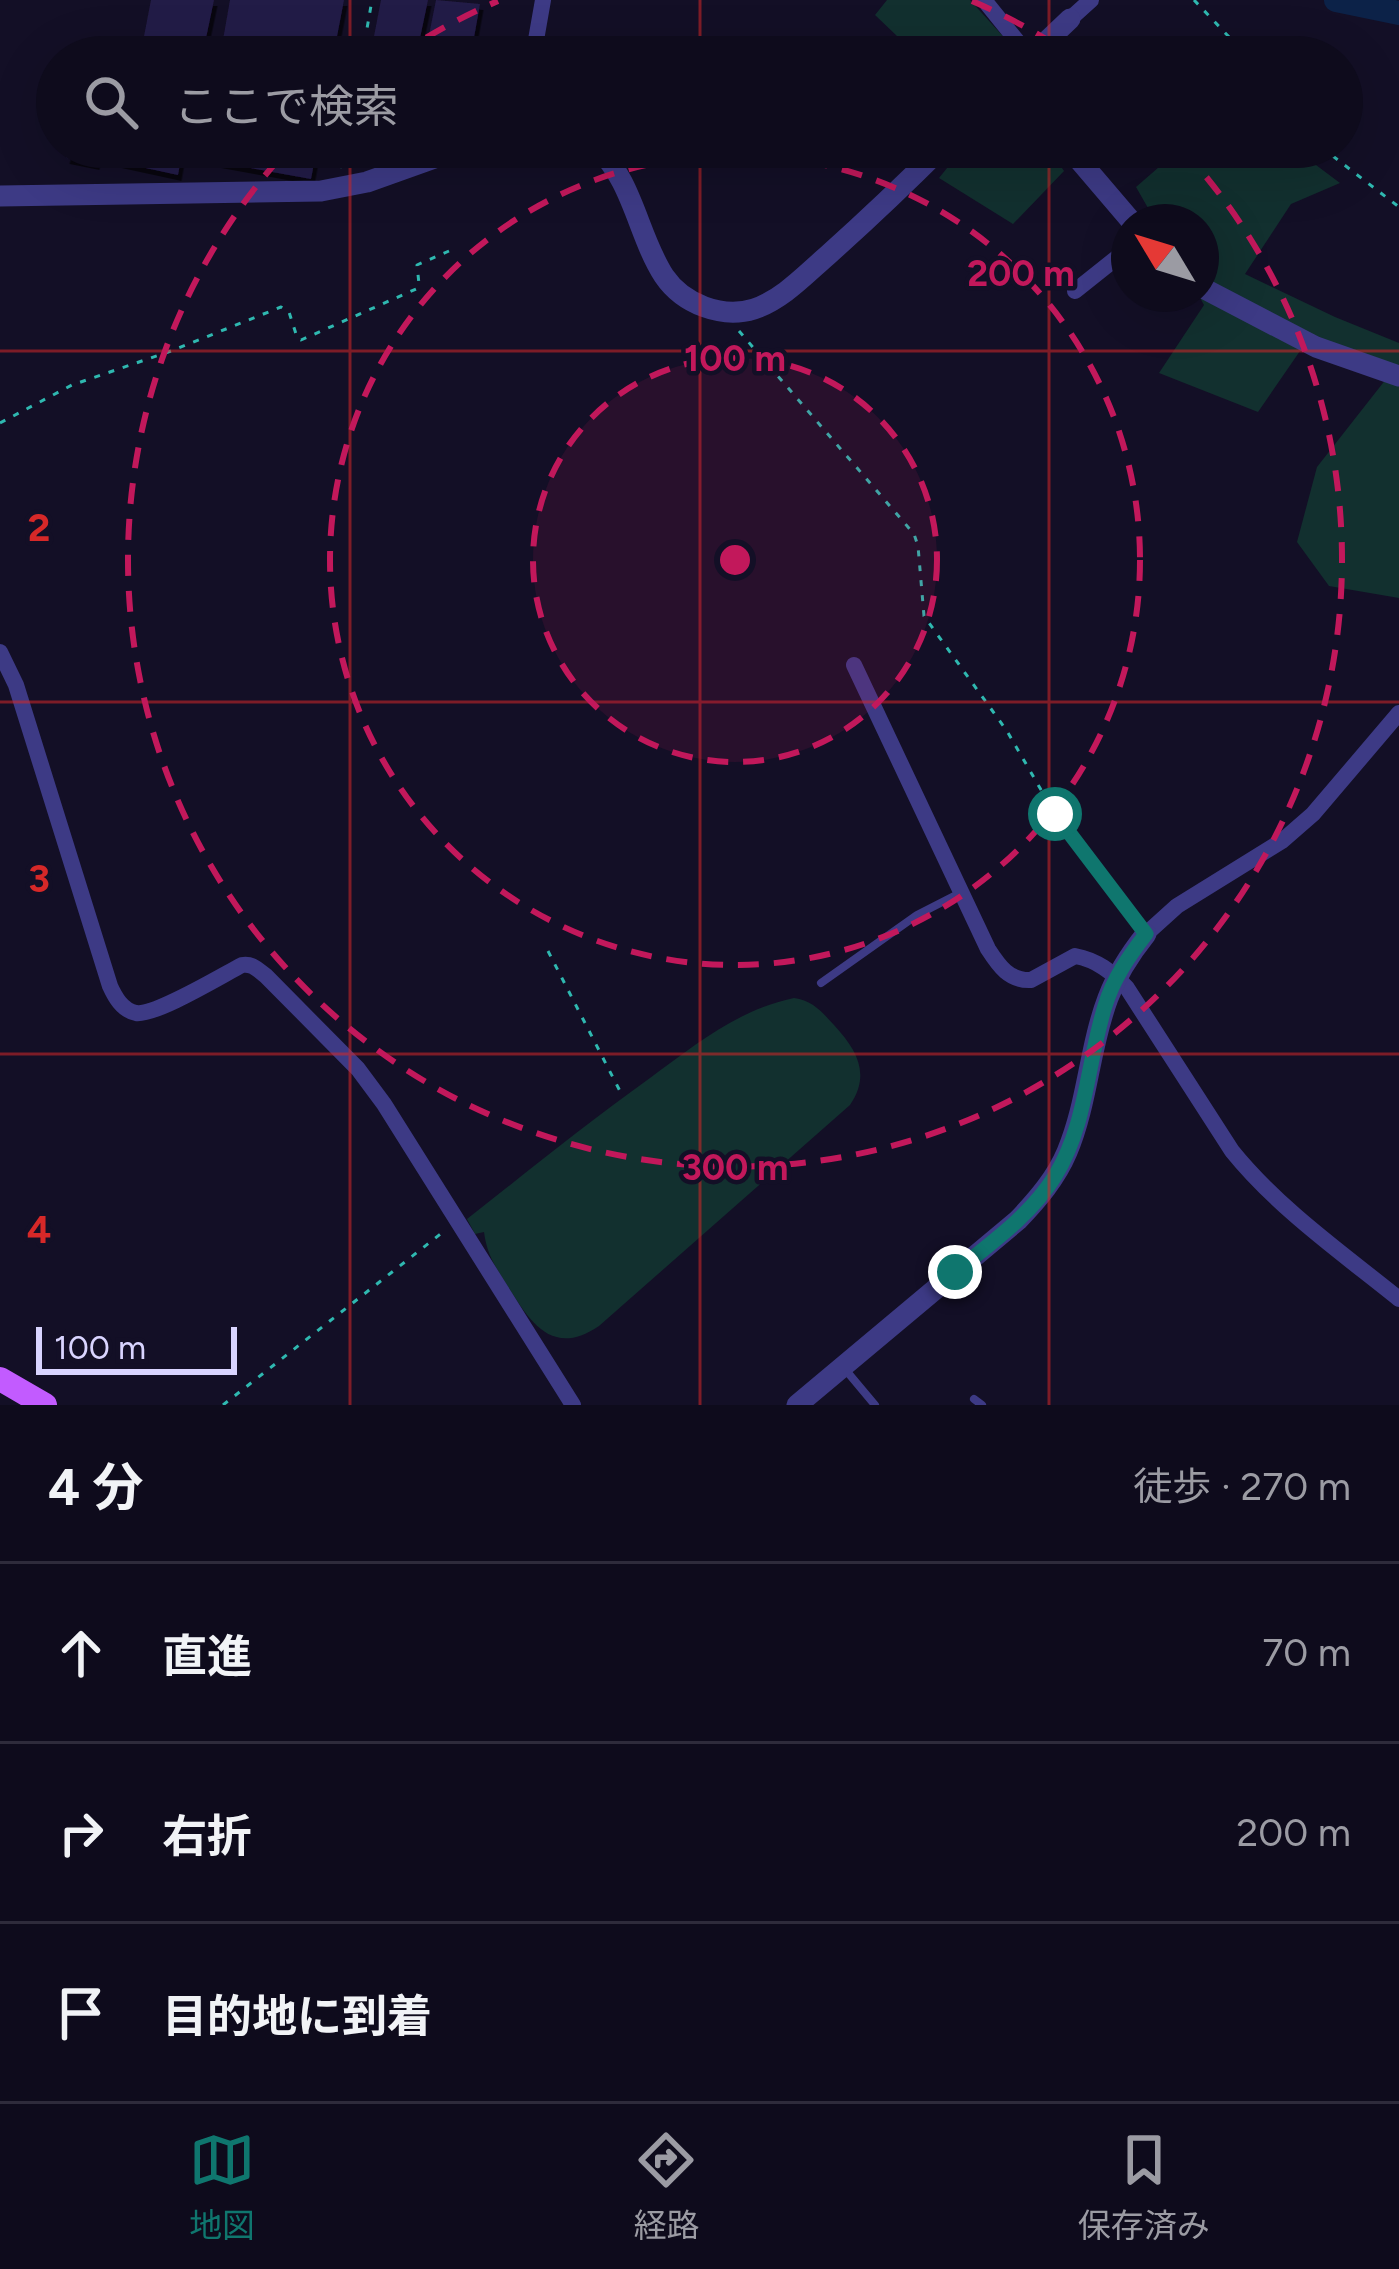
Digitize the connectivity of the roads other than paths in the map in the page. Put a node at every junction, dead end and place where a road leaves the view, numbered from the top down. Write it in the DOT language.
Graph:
graph roads {
  1 [pos="543,0"];
  2 [pos="984,0"];
  3 [pos="1091,0"];
  4 [pos="1070,20"];
  5 [pos="537,36"];
  6 [pos="1013,36"];
  7 [pos="1053,36"];
  8 [pos="410,168"];
  9 [pos="613,168"];
  10 [pos="921,168"];
  11 [pos="1086,168"];
  12 [pos="0,196"];
  13 [pos="1117,204"];
  14 [pos="1111,262"];
  15 [pos="1075,291"];
  16 [pos="1219,296"];
  17 [pos="1399,376"];
  18 [pos="0,652"];
  19 [pos="854,665"];
  20 [pos="1399,713"];
  21 [pos="962,892"];
  22 [pos="1146,934"];
  23 [pos="1117,977"];
  24 [pos="821,983"];
  25 [pos="1399,1299"];
  26 [pos="843,1366"];
  27 [pos="0,1379"];
  28 [pos="45,1405"];
  29 [pos="573,1405"];
  30 [pos="796,1405"];
  31 [pos="875,1405"];
  1 -- 5 [label="street"];
  2 -- 6 [label="street"];
  3 -- 4 [label="street"];
  4 -- 7 [label="street"];
  8 -- 12 [label="street"];
  9 -- 10 [label="street"];
  11 -- 13 [label="street"];
  14 -- 15 [label="street"];
  16 -- 17 [label="street"];
  18 -- 29 [label="street"];
  19 -- 21 [label="street"];
  20 -- 22 [label="street"];
  21 -- 23 [label="street"];
  21 -- 24 [label="lane"];
  22 -- 23 [label="street"];
  23 -- 25 [label="street"];
  23 -- 26 [label="street"];
  26 -- 30 [label="street"];
  26 -- 31 [label="lane"];
  27 -- 28 [label="main road"];
}
